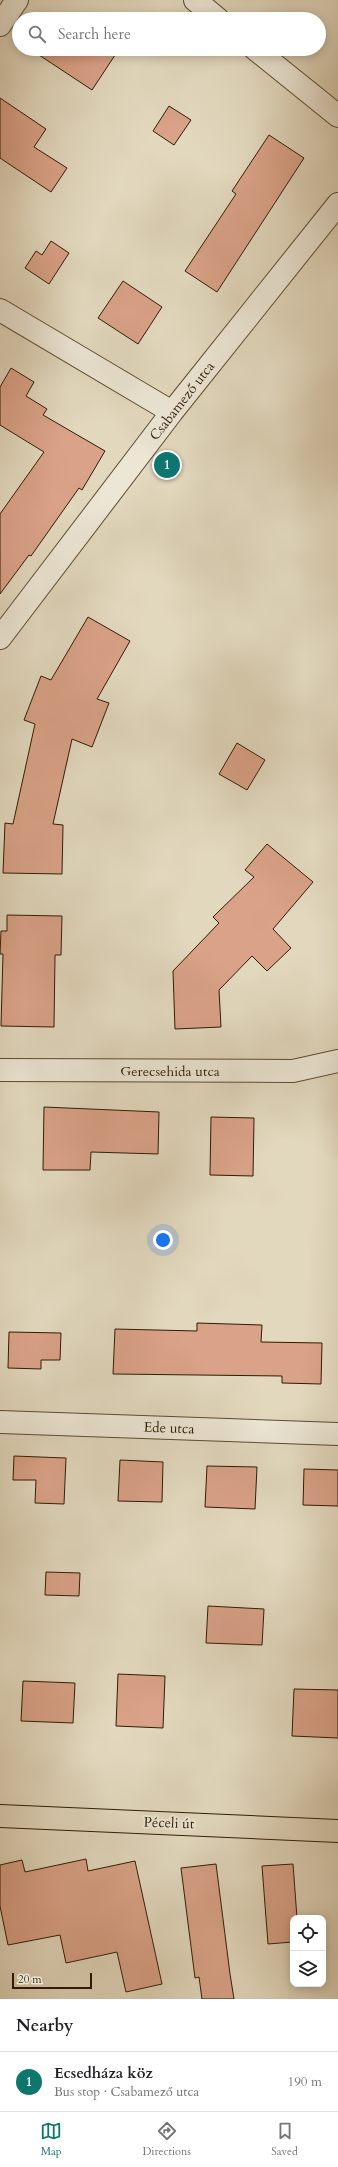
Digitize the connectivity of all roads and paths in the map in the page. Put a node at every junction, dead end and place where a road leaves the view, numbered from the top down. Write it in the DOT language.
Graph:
graph roads {
  1 [pos="17,0"];
  2 [pos="195,0"];
  3 [pos="210,12"];
  4 [pos="0,25"];
  5 [pos="264,56"];
  6 [pos="338,116"];
  7 [pos="338,204"];
  8 [pos="0,310"];
  9 [pos="172,412"];
  10 [pos="0,638"];
  11 [pos="338,1061"];
  12 [pos="0,1070"];
  13 [pos="0,1422"];
  14 [pos="338,1434"];
  15 [pos="0,1816"];
  16 [pos="338,1831"];
  1 -- 4 [label="street"];
  2 -- 3 [label="street"];
  5 -- 6 [label="street"];
  7 -- 9 [label="street, Csabamező utca"];
  8 -- 9 [label="street"];
  9 -- 10 [label="street, Csabamező utca"];
  11 -- 12 [label="street, Gerecsehida utca"];
  13 -- 14 [label="street, Ede utca"];
  15 -- 16 [label="main road, Péceli út"];
}
